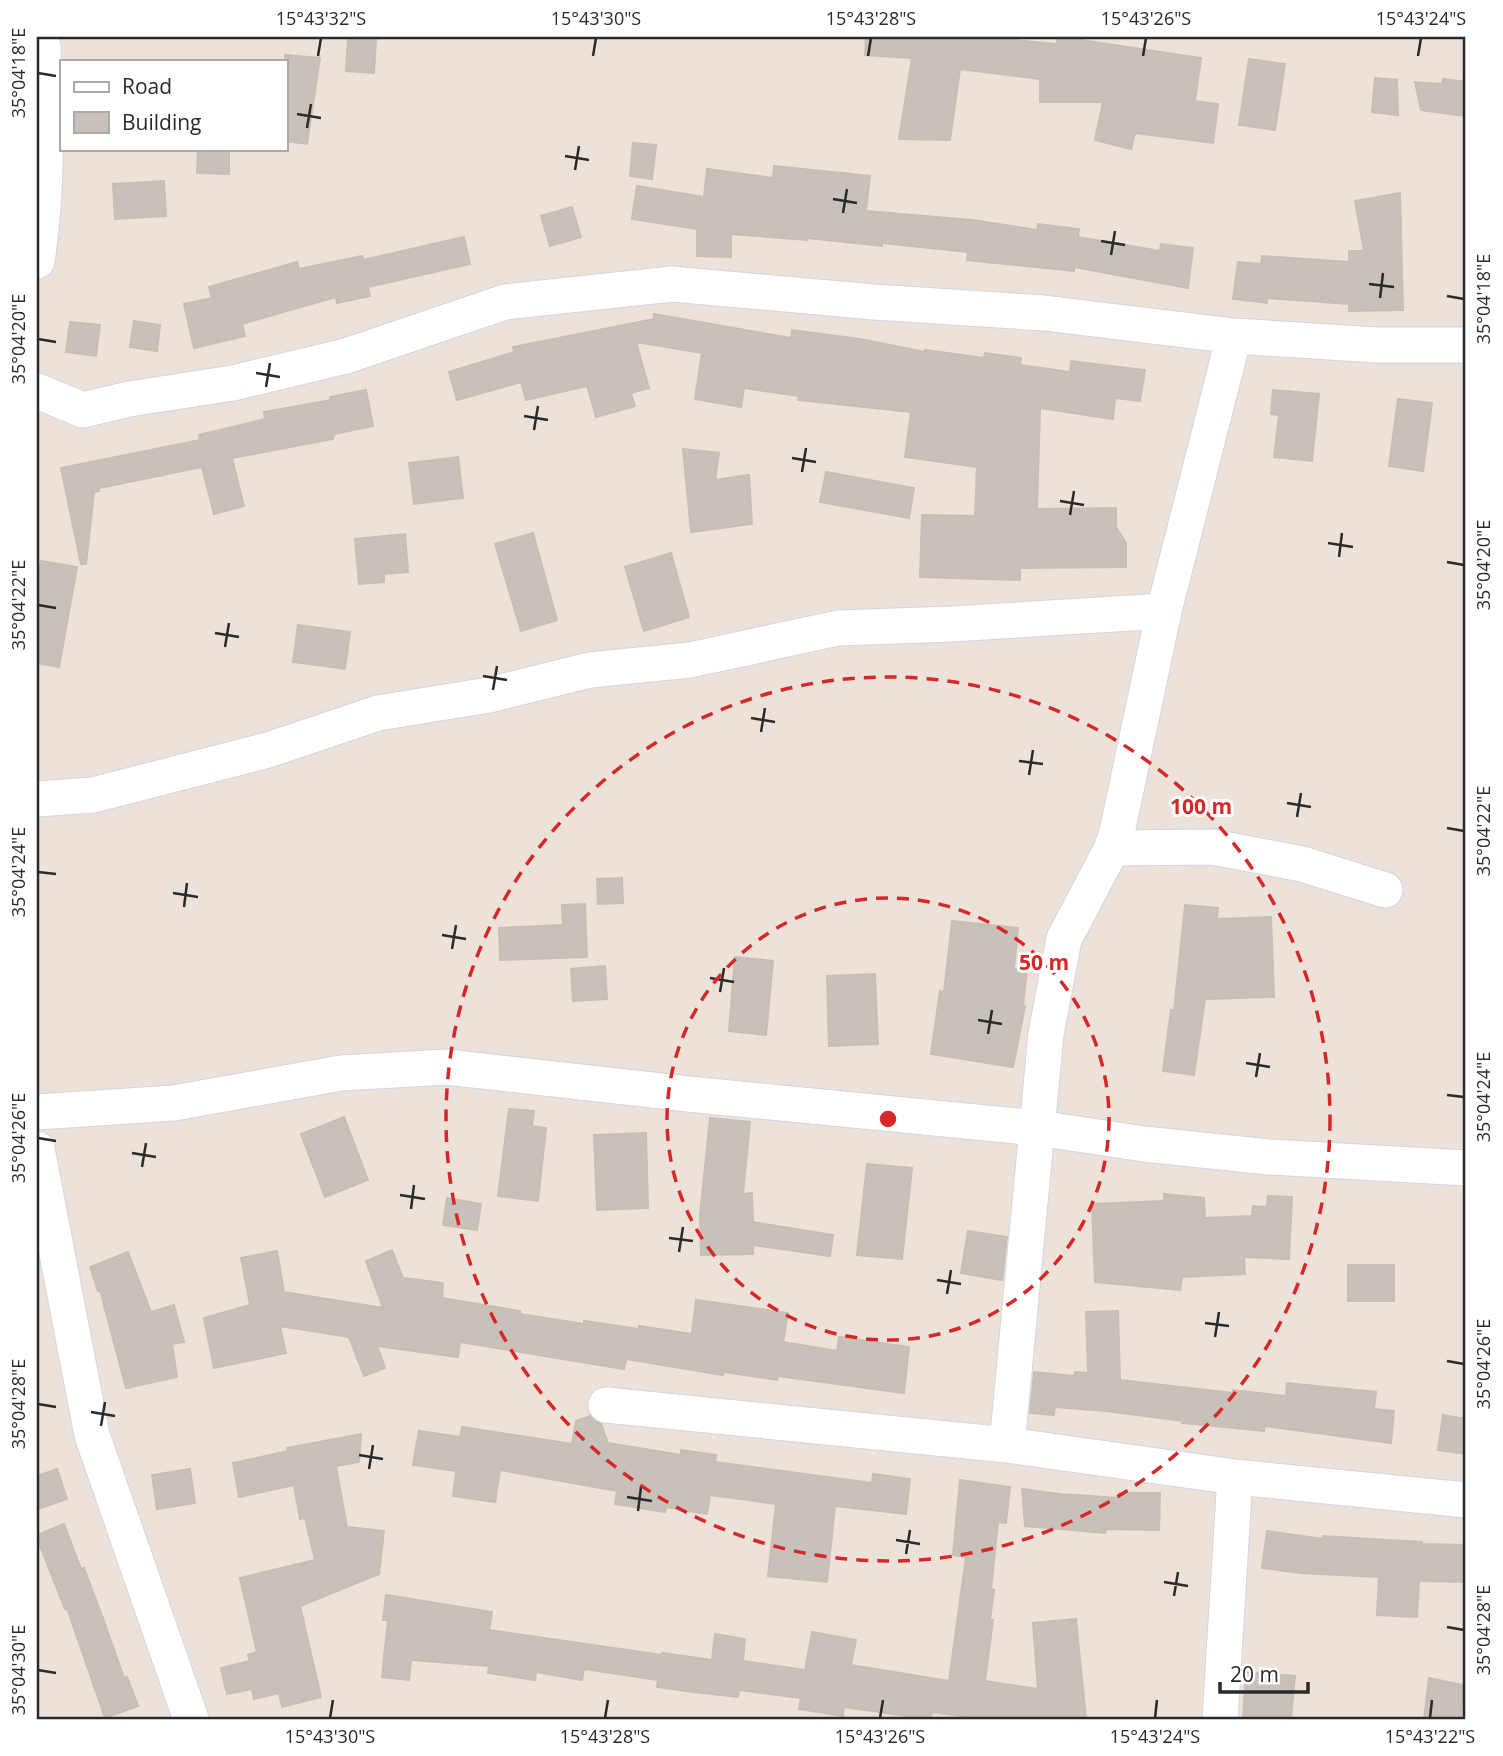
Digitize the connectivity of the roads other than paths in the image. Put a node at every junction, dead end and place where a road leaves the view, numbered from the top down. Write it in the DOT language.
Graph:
graph roads {
  1 [pos="50,45"];
  2 [pos="37,261"];
  3 [pos="1234,336"];
  4 [pos="1466,345"];
  5 [pos="37,391"];
  6 [pos="1164,611"];
  7 [pos="37,799"];
  8 [pos="1112,848"];
  9 [pos="1385,890"];
  10 [pos="37,1112"];
  11 [pos="1038,1128"];
  12 [pos="37,1149"];
  13 [pos="1466,1168"];
  14 [pos="606,1405"];
  15 [pos="1007,1445"];
  16 [pos="1235,1477"];
  17 [pos="1466,1500"];
  18 [pos="191,1719"];
  19 [pos="1220,1719"];
  1 -- 2 [label="street"];
  3 -- 4 [label="street"];
  3 -- 5 [label="street"];
  3 -- 6 [label="street"];
  6 -- 7 [label="street"];
  6 -- 8 [label="street"];
  8 -- 9 [label="street"];
  8 -- 11 [label="street"];
  10 -- 11 [label="street"];
  11 -- 13 [label="street"];
  11 -- 15 [label="street"];
  12 -- 18 [label="street"];
  14 -- 15 [label="street"];
  15 -- 16 [label="street"];
  16 -- 17 [label="street"];
  16 -- 19 [label="street"];
}
